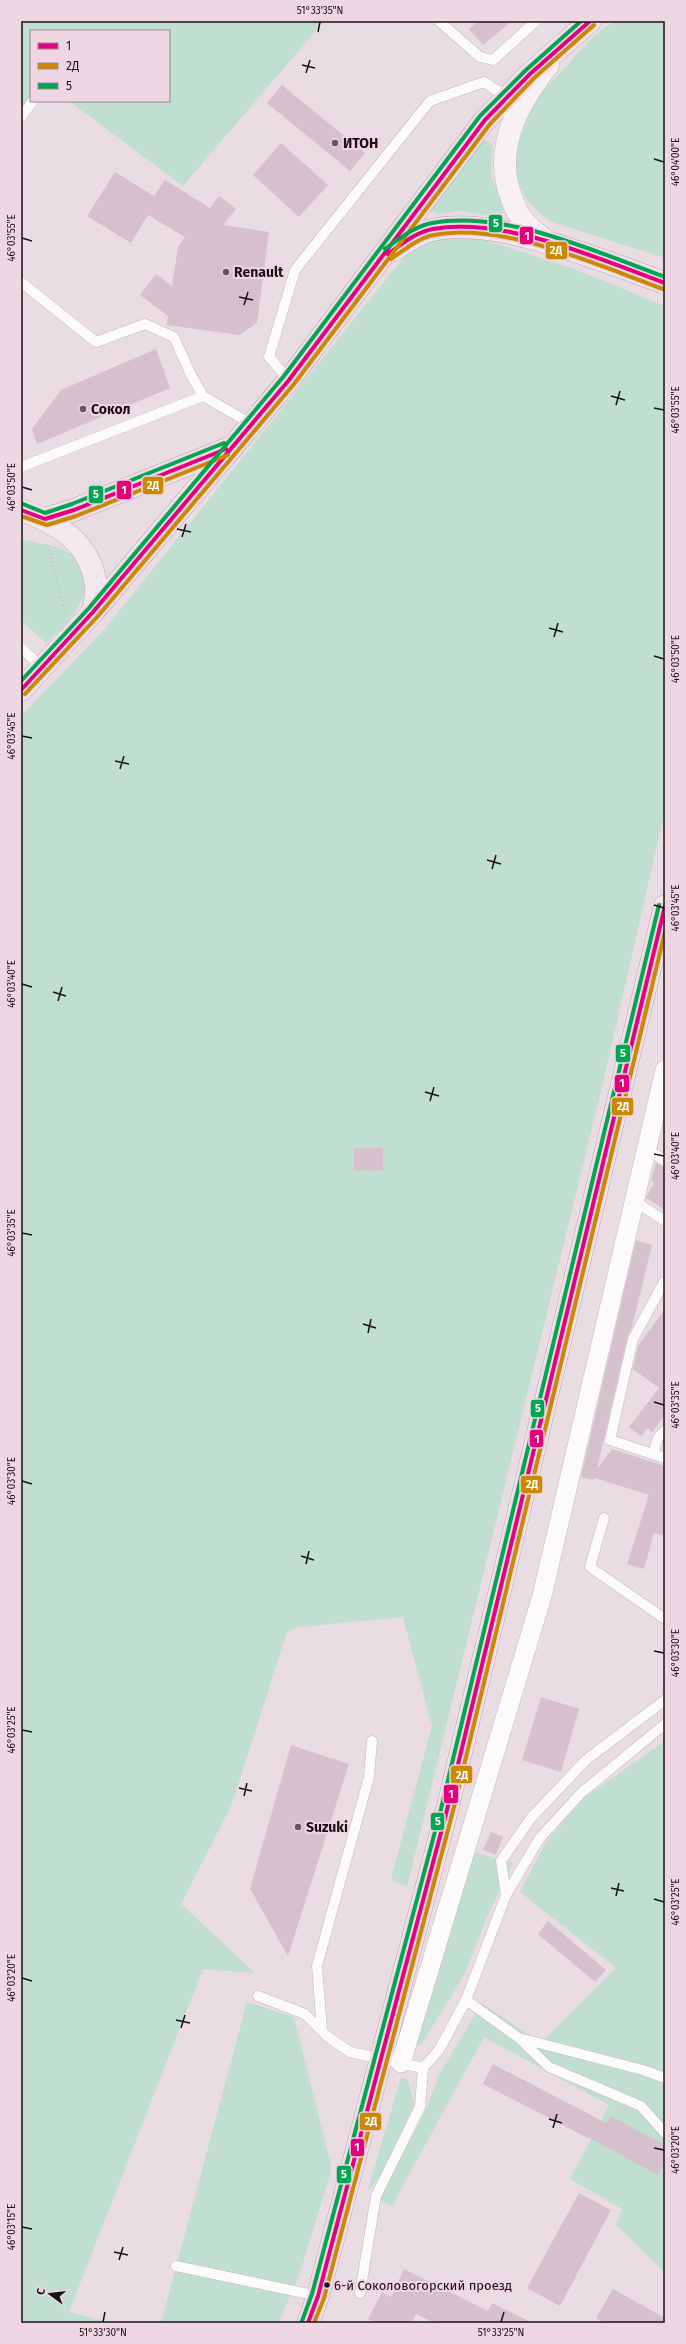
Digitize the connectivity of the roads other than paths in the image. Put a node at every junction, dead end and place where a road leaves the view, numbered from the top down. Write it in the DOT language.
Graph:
graph roads {
  1 [pos="439,21"];
  2 [pos="536,21"];
  3 [pos="590,21"];
  4 [pos="567,40"];
  5 [pos="507,97"];
  6 [pos="33,102"];
  7 [pos="21,117"];
  8 [pos="549,243"];
  9 [pos="384,257"];
  10 [pos="21,282"];
  11 [pos="665,283"];
  12 [pos="289,380"];
  13 [pos="203,396"];
  14 [pos="253,425"];
  15 [pos="235,445"];
  16 [pos="21,467"];
  17 [pos="21,510"];
  18 [pos="45,519"];
  19 [pos="83,614"];
  20 [pos="21,648"];
  21 [pos="41,666"];
  22 [pos="21,690"];
  23 [pos="665,906"];
  24 [pos="665,1070"];
  25 [pos="662,1100"];
  26 [pos="645,1153"];
  27 [pos="665,1161"];
  28 [pos="633,1204"];
  29 [pos="665,1221"];
  30 [pos="664,1282"];
  31 [pos="665,1430"];
  32 [pos="653,1454"];
  33 [pos="665,1458"];
  34 [pos="604,1518"];
  35 [pos="665,1619"];
  36 [pos="665,1700"];
  37 [pos="665,1724"];
  38 [pos="372,1741"];
  39 [pos="506,1895"];
  40 [pos="258,1996"];
  41 [pos="466,2000"];
  42 [pos="322,2030"];
  43 [pos="519,2038"];
  44 [pos="380,2059"];
  45 [pos="402,2064"];
  46 [pos="423,2068"];
  47 [pos="665,2078"];
  48 [pos="665,2133"];
  49 [pos="176,2266"];
  50 [pos="360,2293"];
  51 [pos="318,2296"];
  52 [pos="308,2323"];
  1 -- 2 [label="lane"];
  3 -- 4 [label="main road"];
  4 -- 5 [label="main road"];
  4 -- 8 [label="street"];
  5 -- 9 [label="main road"];
  5 -- 12 [label="lane"];
  6 -- 7 [label="lane"];
  8 -- 9 [label="main road"];
  8 -- 11 [label="main road"];
  9 -- 12 [label="main road"];
  10 -- 13 [label="lane"];
  12 -- 14 [label="main road"];
  13 -- 14 [label="lane"];
  13 -- 16 [label="lane"];
  14 -- 15 [label="main road"];
  15 -- 18 [label="main road"];
  15 -- 19 [label="main road"];
  17 -- 18 [label="main road"];
  18 -- 19 [label="main road"];
  19 -- 21 [label="main road"];
  20 -- 21 [label="lane"];
  21 -- 22 [label="main road"];
  23 -- 44 [label="main road"];
  24 -- 25 [label="street"];
  25 -- 26 [label="street"];
  26 -- 27 [label="lane"];
  26 -- 28 [label="street"];
  28 -- 29 [label="lane"];
  28 -- 45 [label="street"];
  30 -- 32 [label="lane"];
  31 -- 32 [label="lane"];
  32 -- 33 [label="lane"];
  34 -- 35 [label="lane"];
  36 -- 39 [label="lane"];
  37 -- 39 [label="lane"];
  38 -- 42 [label="lane"];
  39 -- 41 [label="lane"];
  40 -- 42 [label="lane"];
  41 -- 43 [label="lane"];
  41 -- 46 [label="lane"];
  42 -- 44 [label="lane"];
  43 -- 47 [label="lane"];
  43 -- 48 [label="lane"];
  44 -- 45 [label="lane"];
  44 -- 51 [label="main road"];
  45 -- 46 [label="lane"];
  46 -- 50 [label="lane"];
  49 -- 51 [label="lane"];
  51 -- 52 [label="main road"];
}
